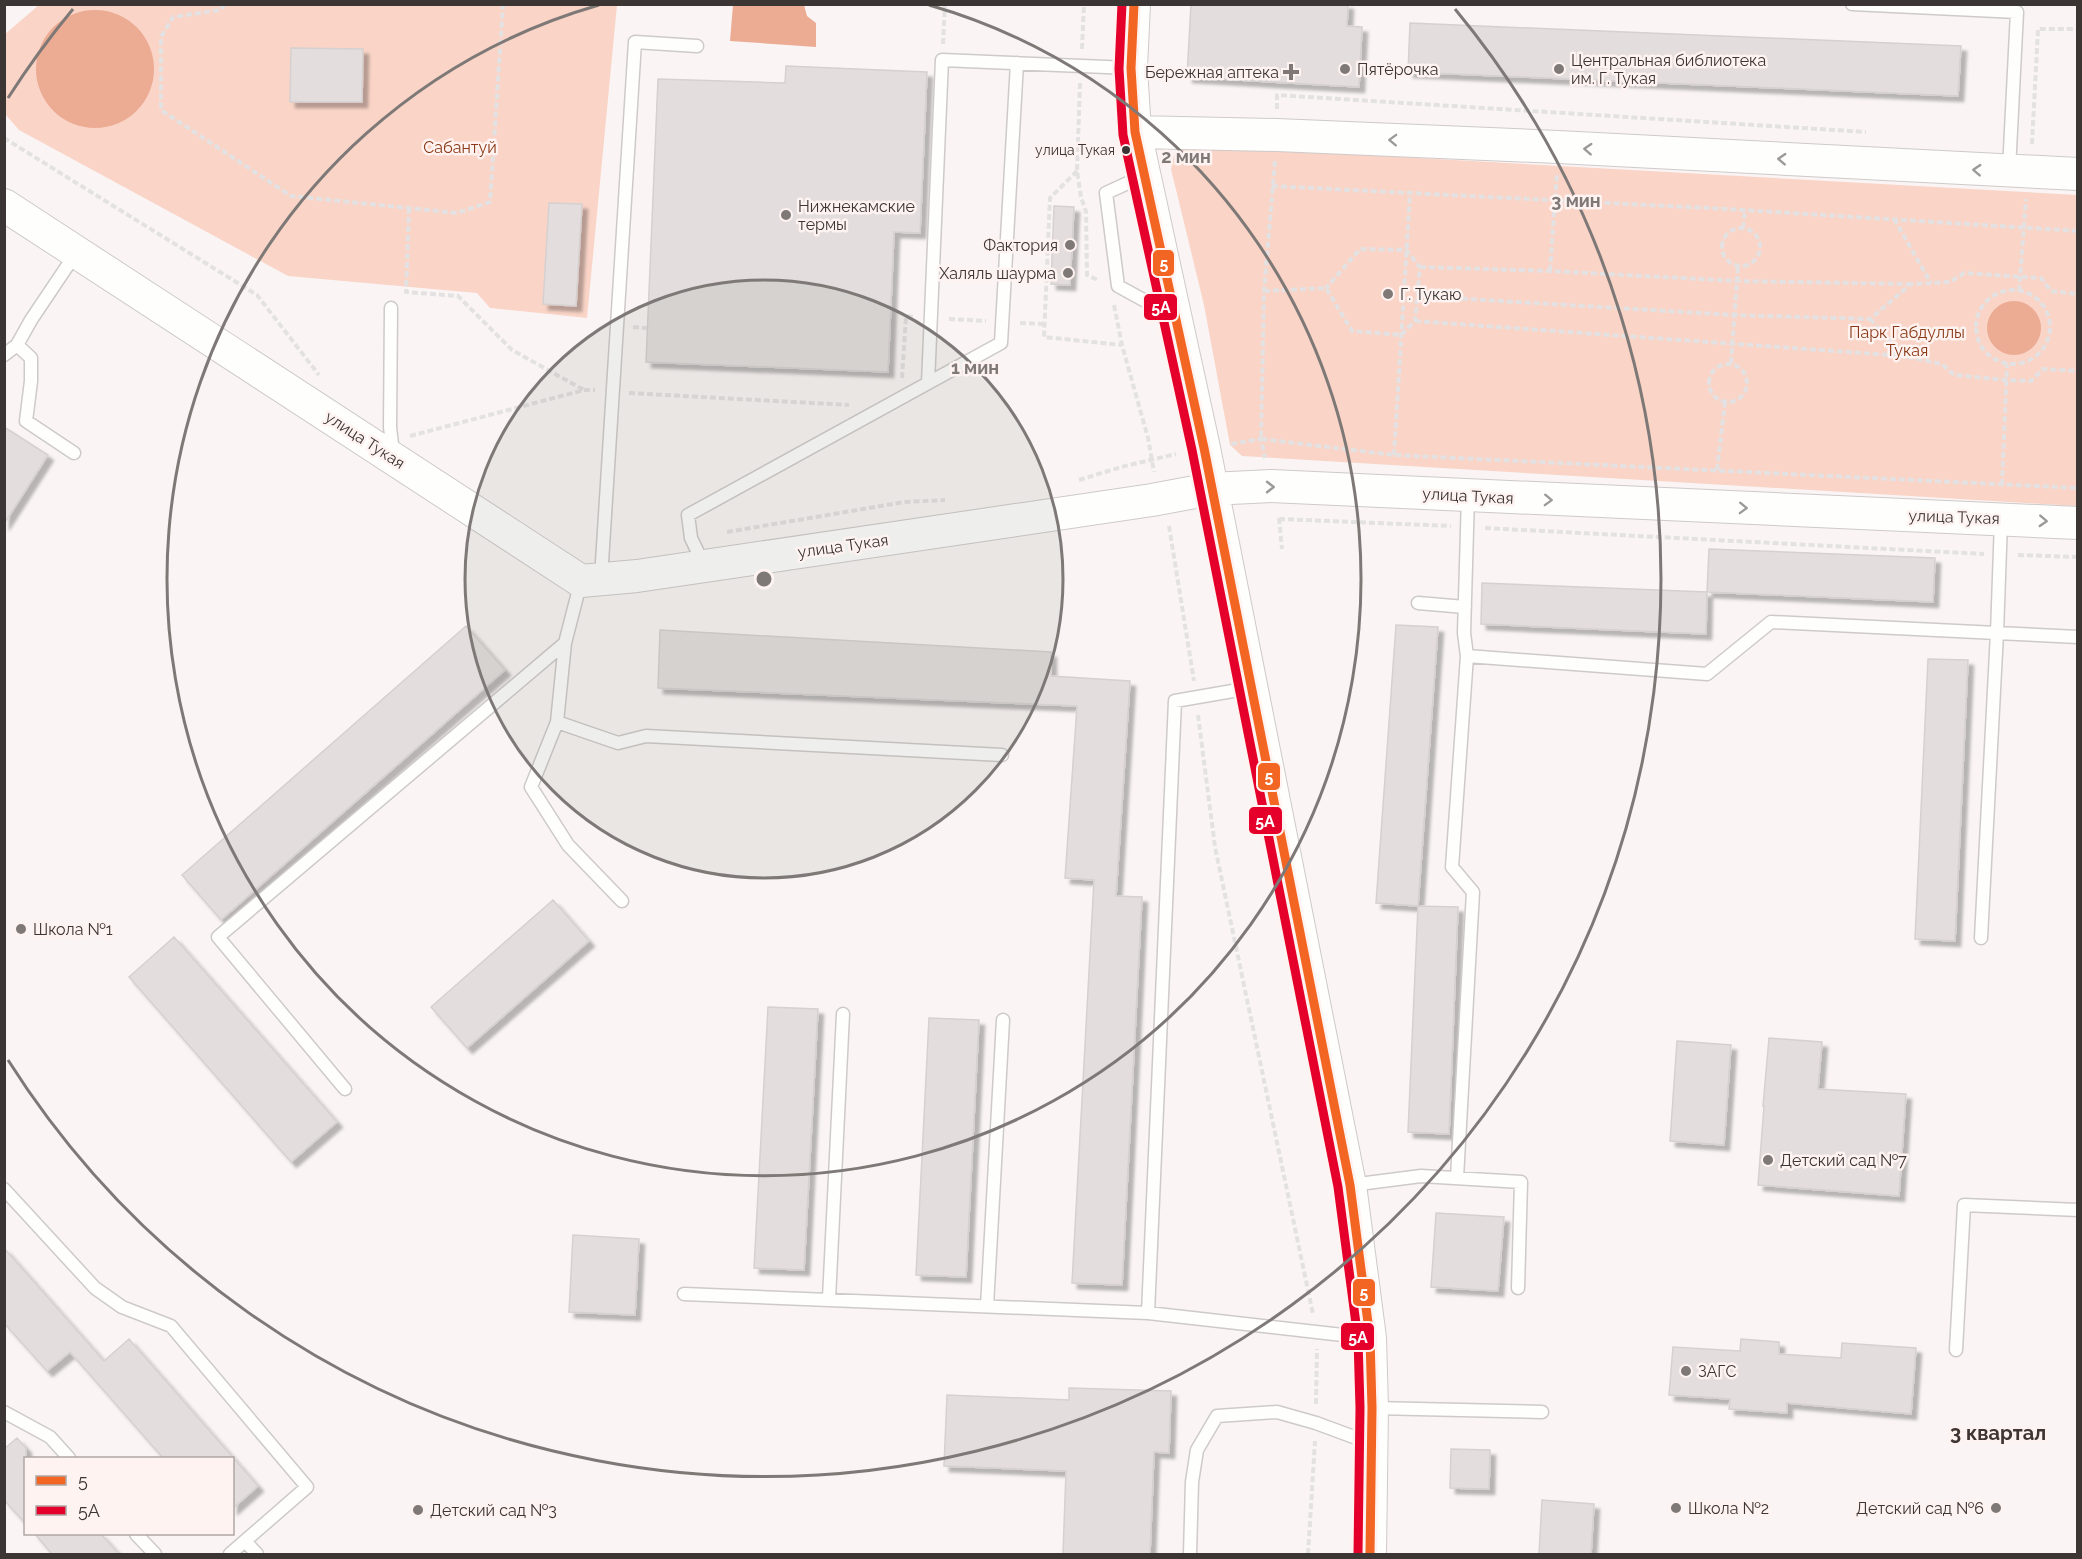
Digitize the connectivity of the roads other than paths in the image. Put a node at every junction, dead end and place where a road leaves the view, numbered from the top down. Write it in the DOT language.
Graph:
graph roads {
  1 [pos="1134,4"];
  2 [pos="1852,4"];
  3 [pos="1941,7"];
  4 [pos="2020,8"];
  5 [pos="697,46"];
  6 [pos="1017,63"];
  7 [pos="1131,68"];
  8 [pos="1135,132"];
  9 [pos="2016,162"];
  10 [pos="2078,174"];
  11 [pos="1144,176"];
  12 [pos="4,205"];
  13 [pos="76,253"];
  14 [pos="391,308"];
  15 [pos="1174,316"];
  16 [pos="17,345"];
  17 [pos="4,355"];
  18 [pos="928,383"];
  19 [pos="74,453"];
  20 [pos="394,460"];
  21 [pos="1211,489"];
  22 [pos="1468,496"];
  23 [pos="2001,519"];
  24 [pos="2078,523"];
  25 [pos="704,566"];
  26 [pos="591,580"];
  27 [pos="1418,603"];
  28 [pos="1465,607"];
  29 [pos="1997,633"];
  30 [pos="2078,637"];
  31 [pos="565,643"];
  32 [pos="1467,656"];
  33 [pos="1251,688"];
  34 [pos="557,722"];
  35 [pos="1002,755"];
  36 [pos="622,901"];
  37 [pos="1981,938"];
  38 [pos="843,1014"];
  39 [pos="1003,1020"];
  40 [pos="345,1089"];
  41 [pos="1456,1178"];
  42 [pos="1350,1185"];
  43 [pos="4,1189"];
  44 [pos="2078,1210"];
  45 [pos="1518,1288"];
  46 [pos="684,1293"];
  47 [pos="829,1299"];
  48 [pos="987,1306"];
  49 [pos="1148,1313"];
  50 [pos="1371,1338"];
  51 [pos="1956,1350"];
  52 [pos="1372,1408"];
  53 [pos="4,1412"];
  54 [pos="1542,1412"];
  55 [pos="1371,1444"];
  56 [pos="68,1457"];
  57 [pos="138,1535"];
  58 [pos="245,1541"];
  59 [pos="155,1554"];
  60 [pos="230,1554"];
  61 [pos="257,1554"];
  62 [pos="1190,1554"];
  63 [pos="1370,1554"];
  1 -- 7 [label="street"];
  2 -- 3 [label="lane"];
  3 -- 4 [label="lane"];
  4 -- 9 [label="lane"];
  5 -- 26 [label="lane"];
  6 -- 7 [label="lane"];
  6 -- 18 [label="lane"];
  6 -- 18 [label="lane"];
  7 -- 8 [label="street"];
  9 -- 8 [label="street, one-way"];
  8 -- 11 [label="street"];
  9 -- 10 [label="street"];
  11 -- 15 [label="street"];
  11 -- 15 [label="lane"];
  12 -- 13 [label="street, улица Тукая"];
  13 -- 16 [label="lane"];
  13 -- 20 [label="street, улица Тукая"];
  14 -- 20 [label="lane"];
  15 -- 21 [label="street"];
  16 -- 17 [label="lane"];
  16 -- 19 [label="lane"];
  18 -- 25 [label="lane"];
  20 -- 26 [label="street, улица Тукая"];
  21 -- 22 [label="street, улица Тукая, one-way"];
  21 -- 25 [label="street, улица Тукая"];
  21 -- 33 [label="street"];
  22 -- 23 [label="street, улица Тукая, one-way"];
  22 -- 28 [label="lane"];
  23 -- 24 [label="street, улица Тукая, one-way"];
  23 -- 29 [label="lane"];
  25 -- 26 [label="street, улица Тукая"];
  26 -- 31 [label="lane"];
  27 -- 28 [label="lane"];
  28 -- 32 [label="lane"];
  29 -- 30 [label="lane"];
  29 -- 32 [label="lane"];
  29 -- 37 [label="lane"];
  31 -- 34 [label="lane"];
  31 -- 40 [label="lane"];
  32 -- 41 [label="lane"];
  33 -- 42 [label="street"];
  33 -- 49 [label="lane"];
  34 -- 35 [label="lane"];
  34 -- 36 [label="lane"];
  38 -- 47 [label="lane"];
  39 -- 48 [label="lane"];
  41 -- 42 [label="lane"];
  41 -- 45 [label="lane"];
  42 -- 50 [label="street"];
  43 -- 58 [label="lane"];
  44 -- 51 [label="lane"];
  46 -- 47 [label="lane"];
  47 -- 48 [label="lane"];
  48 -- 49 [label="lane"];
  49 -- 50 [label="lane"];
  50 -- 52 [label="street"];
  52 -- 54 [label="lane"];
  52 -- 55 [label="street"];
  53 -- 56 [label="lane"];
  55 -- 62 [label="lane"];
  55 -- 63 [label="street"];
  57 -- 59 [label="lane"];
  58 -- 60 [label="lane"];
  58 -- 61 [label="lane"];
}
